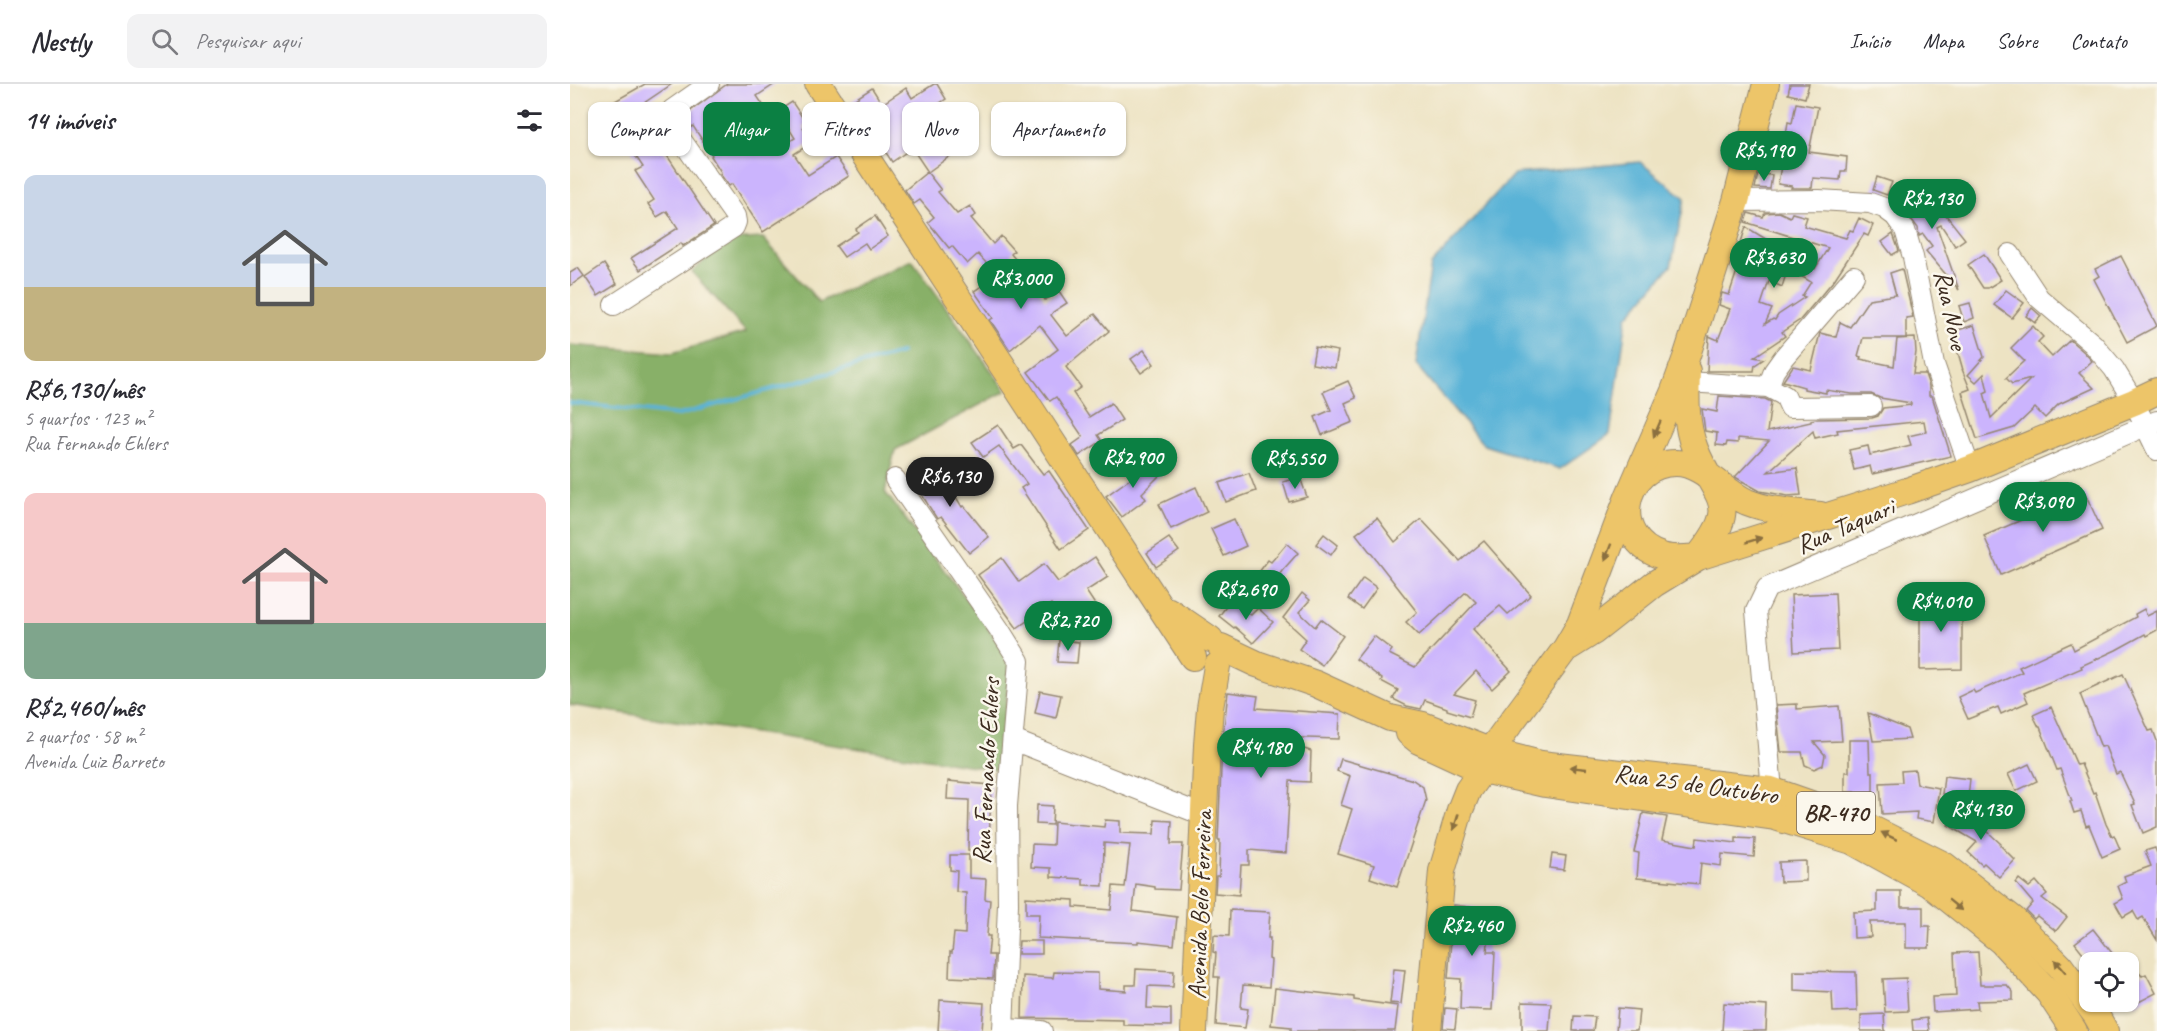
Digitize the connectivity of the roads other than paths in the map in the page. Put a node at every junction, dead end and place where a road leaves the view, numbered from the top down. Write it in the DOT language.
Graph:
graph roads {
  1 [pos="709,84"];
  2 [pos="818,84"];
  3 [pos="1766,84"];
  4 [pos="1736,201"];
  5 [pos="2010,254"];
  6 [pos="1854,276"];
  7 [pos="614,305"];
  8 [pos="1687,355"];
  9 [pos="1686,382"];
  10 [pos="1768,387"];
  11 [pos="2157,391"];
  12 [pos="2134,402"];
  13 [pos="1871,406"];
  14 [pos="2152,424"];
  15 [pos="2157,450"];
  16 [pos="1970,469"];
  17 [pos="895,479"];
  18 [pos="1710,479"];
  19 [pos="1628,497"];
  20 [pos="1828,516"];
  21 [pos="1698,557"];
  22 [pos="1566,648"];
  23 [pos="1210,656"];
  24 [pos="1013,740"];
  25 [pos="1486,760"];
  26 [pos="1771,790"];
  27 [pos="1203,815"];
  28 [pos="1775,817"];
  29 [pos="1937,874"];
  30 [pos="1003,1030"];
  31 [pos="1042,1031"];
  32 [pos="1194,1031"];
  33 [pos="1428,1031"];
  34 [pos="2074,1031"];
  35 [pos="2105,1031"];
  1 -- 7 [label="street"];
  2 -- 23 [label="main road, Avenida Belo Ferreira"];
  3 -- 4 [label="main road"];
  4 -- 8 [label="main road"];
  4 -- 16 [label="street, Rua Nove"];
  5 -- 12 [label="street"];
  6 -- 10 [label="street"];
  8 -- 9 [label="main road"];
  8 -- 19 [label="main road, one-way"];
  9 -- 10 [label="street"];
  9 -- 18 [label="main road"];
  10 -- 13 [label="street"];
  11 -- 12 [label="main road"];
  12 -- 14 [label="street"];
  12 -- 16 [label="main road"];
  14 -- 15 [label="street"];
  14 -- 26 [label="street, Rua Taquari"];
  16 -- 20 [label="main road"];
  17 -- 24 [label="street, Rua Fernando Ehlers"];
  18 -- 19 [label="main road"];
  18 -- 20 [label="main road"];
  18 -- 21 [label="main road"];
  19 -- 21 [label="main road"];
  19 -- 22 [label="main road, one-way"];
  21 -- 20 [label="main road, one-way"];
  21 -- 22 [label="main road"];
  22 -- 25 [label="main road"];
  23 -- 25 [label="main road"];
  23 -- 27 [label="main road, Avenida Belo Ferreira"];
  24 -- 27 [label="street"];
  24 -- 30 [label="street, Rua Fernando Ehlers"];
  26 -- 25 [label="main road, Rua 25 de Outubro / BR-470, one-way"];
  25 -- 28 [label="main road, Rua 25 de Outubro / BR-470"];
  25 -- 33 [label="main road, one-way"];
  26 -- 28 [label="street, Rua Taquari"];
  29 -- 26 [label="main road, Rua 25 de Outubro / BR-470, one-way"];
  27 -- 32 [label="main road, Avenida Belo Ferreira"];
  28 -- 29 [label="main road, Rua 25 de Outubro / BR-470"];
  29 -- 34 [label="main road, Rua 25 de Outubro / BR-470, one-way"];
  35 -- 29 [label="main road, Rua 25 de Outubro / BR-470, one-way"];
  30 -- 31 [label="street"];
}
